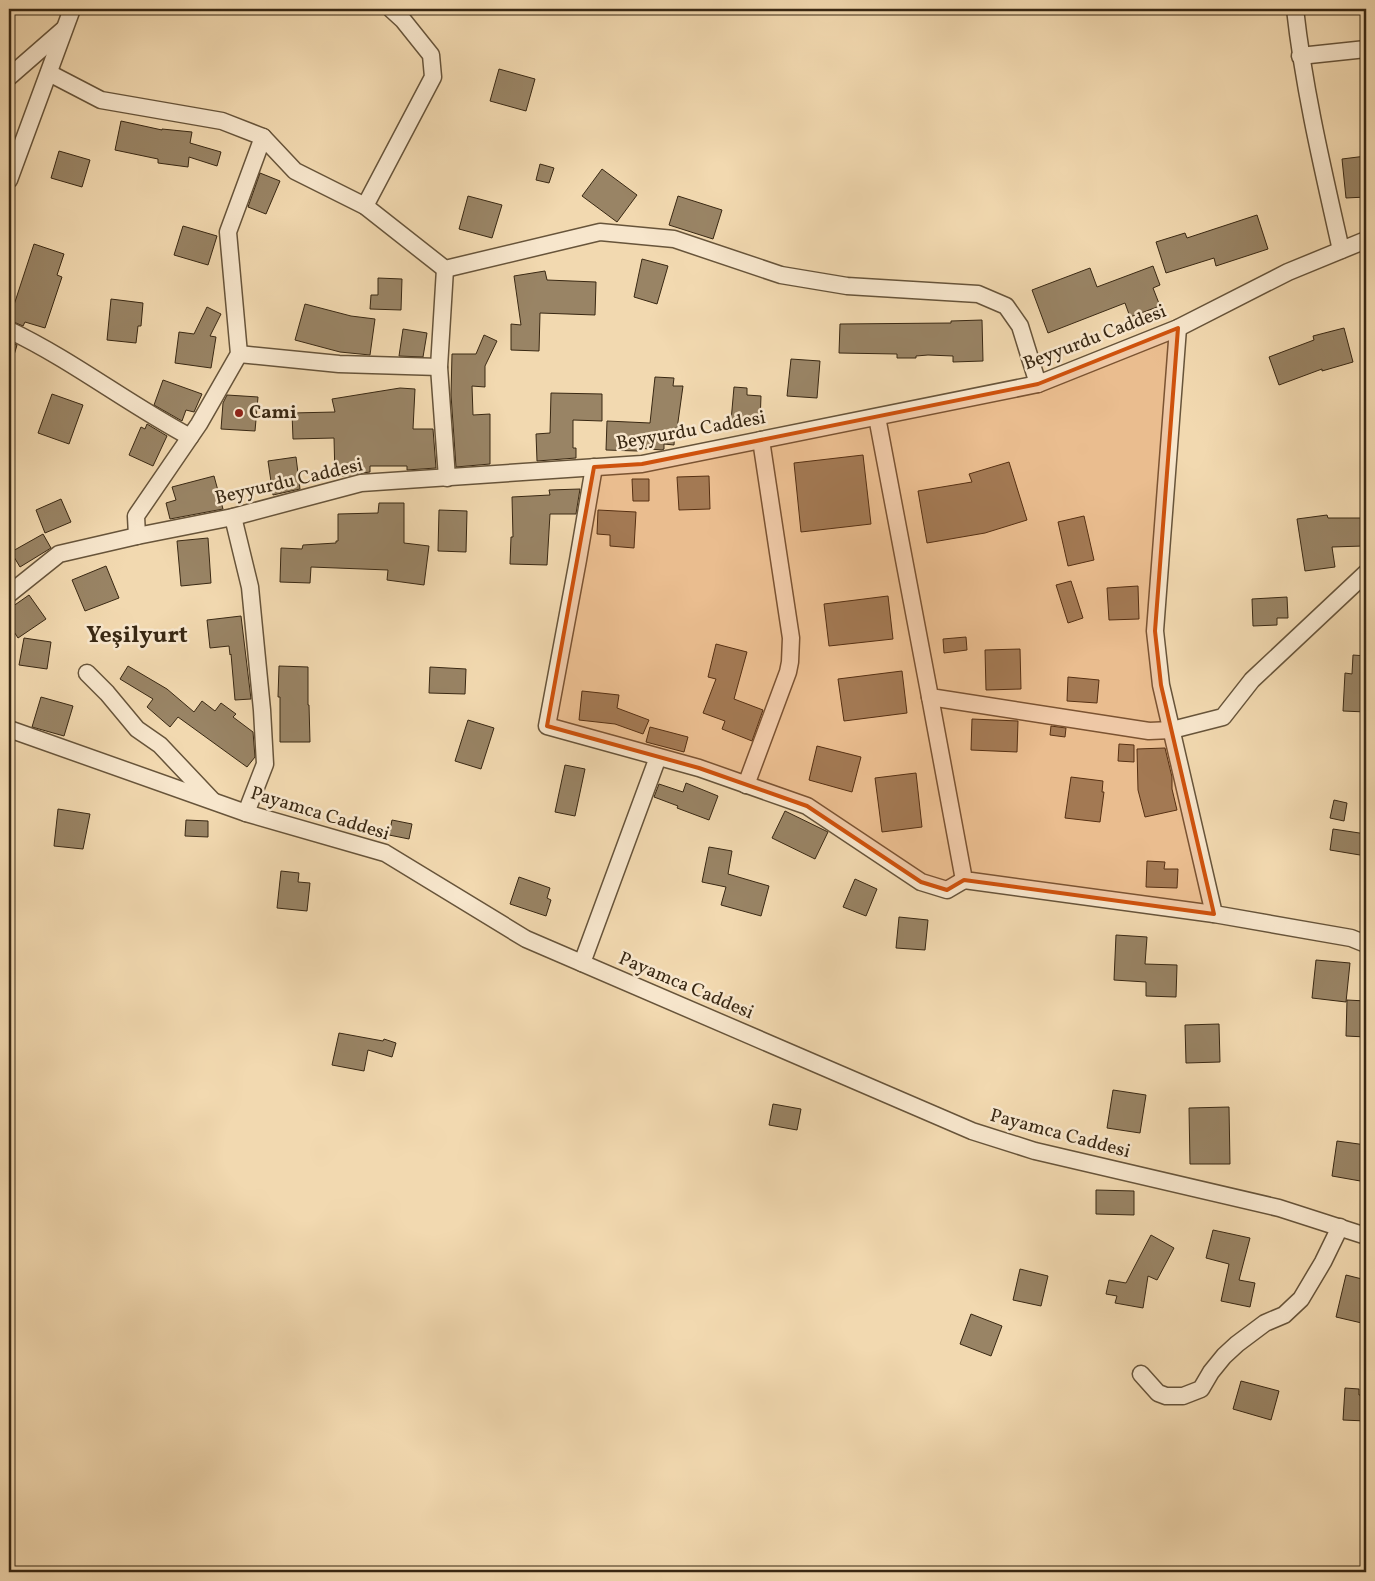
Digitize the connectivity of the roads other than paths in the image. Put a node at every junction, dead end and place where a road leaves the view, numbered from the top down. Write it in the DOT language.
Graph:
graph roads {
  1 [pos="72,9"];
  2 [pos="391,9"];
  3 [pos="1295,9"];
  4 [pos="64,29"];
  5 [pos="1366,49"];
  6 [pos="1300,56"];
  7 [pos="49,72"];
  8 [pos="9,77"];
  9 [pos="263,138"];
  10 [pos="9,180"];
  11 [pos="365,206"];
  12 [pos="1366,240"];
  13 [pos="1341,250"];
  14 [pos="445,269"];
  15 [pos="1178,328"];
  16 [pos="9,330"];
  17 [pos="239,354"];
  18 [pos="438,367"];
  19 [pos="1038,384"];
  20 [pos="877,417"];
  21 [pos="190,437"];
  22 [pos="761,440"];
  23 [pos="594,466"];
  24 [pos="446,478"];
  25 [pos="233,517"];
  26 [pos="137,536"];
  27 [pos="1366,573"];
  28 [pos="9,594"];
  29 [pos="87,673"];
  30 [pos="930,697"];
  31 [pos="9,729"];
  32 [pos="1172,730"];
  33 [pos="658,757"];
  34 [pos="746,785"];
  35 [pos="213,801"];
  36 [pos="246,813"];
  37 [pos="964,880"];
  38 [pos="1214,914"];
  39 [pos="1366,944"];
  40 [pos="582,964"];
  41 [pos="1340,1227"];
  42 [pos="1366,1236"];
  43 [pos="1141,1374"];
  1 -- 4 [label="street"];
  2 -- 11 [label="street"];
  3 -- 6 [label="street"];
  4 -- 7 [label="street"];
  4 -- 8 [label="street"];
  5 -- 6 [label="street"];
  6 -- 13 [label="street"];
  7 -- 9 [label="street"];
  7 -- 10 [label="street"];
  9 -- 11 [label="street"];
  9 -- 17 [label="street"];
  11 -- 14 [label="street"];
  12 -- 13 [label="street, Beyyurdu Caddesi"];
  13 -- 15 [label="street, Beyyurdu Caddesi"];
  14 -- 18 [label="street"];
  14 -- 19 [label="street"];
  15 -- 19 [label="street, Beyyurdu Caddesi"];
  15 -- 32 [label="street"];
  16 -- 21 [label="street"];
  17 -- 18 [label="street"];
  17 -- 21 [label="street"];
  18 -- 24 [label="street"];
  19 -- 20 [label="street, Beyyurdu Caddesi"];
  20 -- 22 [label="street, Beyyurdu Caddesi"];
  20 -- 30 [label="street"];
  21 -- 26 [label="street"];
  22 -- 23 [label="street, Beyyurdu Caddesi"];
  22 -- 34 [label="street"];
  23 -- 24 [label="street, Beyyurdu Caddesi"];
  23 -- 33 [label="street"];
  24 -- 25 [label="street, Beyyurdu Caddesi"];
  25 -- 26 [label="street, Beyyurdu Caddesi"];
  25 -- 36 [label="street"];
  26 -- 28 [label="street, Beyyurdu Caddesi"];
  27 -- 32 [label="street"];
  29 -- 35 [label="street"];
  30 -- 32 [label="street"];
  30 -- 37 [label="street"];
  31 -- 35 [label="street, Payamca Caddesi"];
  32 -- 38 [label="street"];
  33 -- 34 [label="street"];
  33 -- 40 [label="street"];
  34 -- 37 [label="street"];
  35 -- 36 [label="street, Payamca Caddesi"];
  36 -- 40 [label="street, Payamca Caddesi"];
  37 -- 38 [label="street"];
  38 -- 39 [label="street"];
  40 -- 41 [label="street, Payamca Caddesi"];
  41 -- 42 [label="street, Payamca Caddesi"];
  41 -- 43 [label="street"];
}
